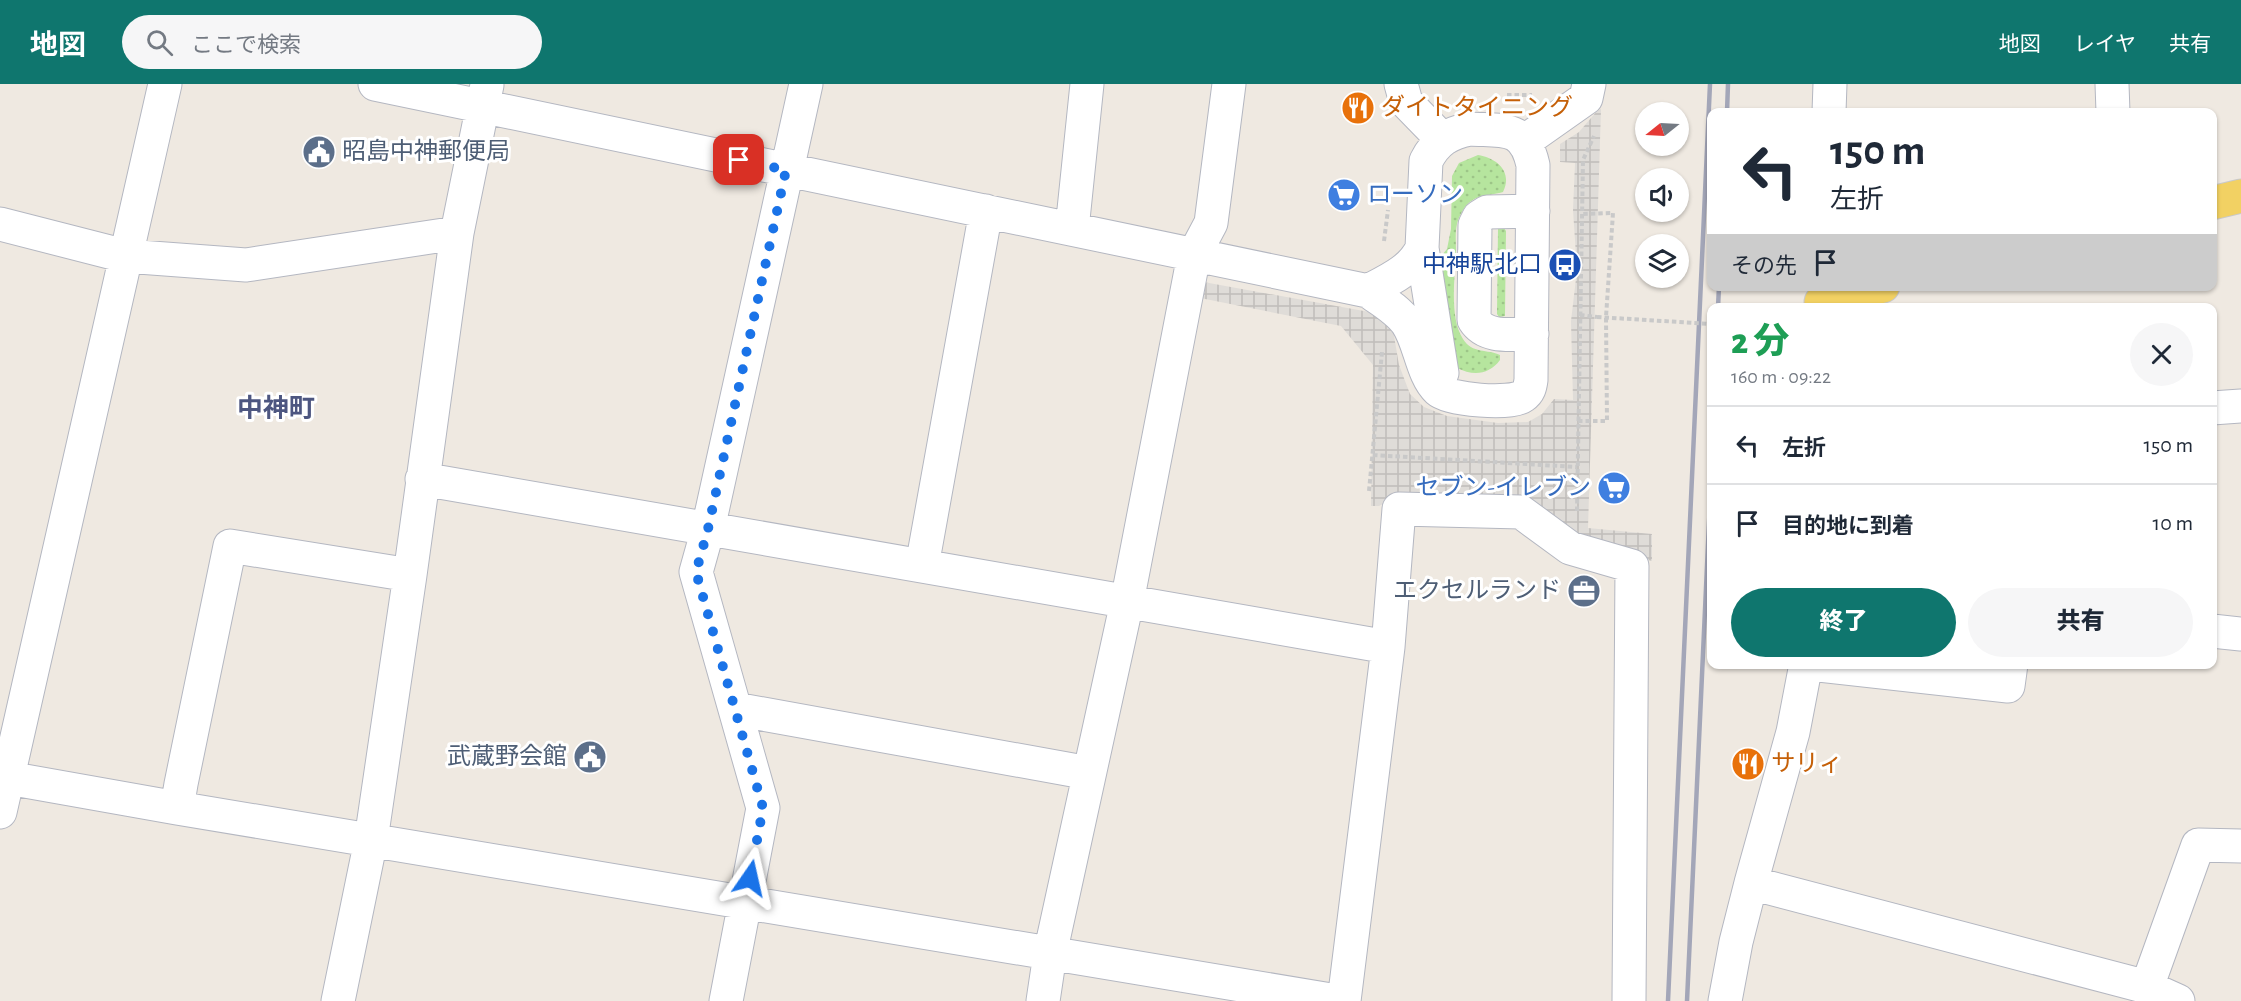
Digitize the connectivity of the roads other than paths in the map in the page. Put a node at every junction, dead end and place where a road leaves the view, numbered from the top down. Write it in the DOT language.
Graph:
graph roads {
  1 [pos="165,84"];
  2 [pos="375,84"];
  3 [pos="806,84"];
  4 [pos="1087,84"];
  5 [pos="1229,84"];
  6 [pos="1401,84"];
  7 [pos="1589,84"];
  8 [pos="1830,84"];
  9 [pos="2112,84"];
  10 [pos="484,95"];
  11 [pos="1829,108"];
  12 [pos="2113,108"];
  13 [pos="1442,139"];
  14 [pos="1525,141"];
  15 [pos="786,170"];
  16 [pos="2241,196"];
  17 [pos="2217,202"];
  18 [pos="986,211"];
  19 [pos="1533,211"];
  20 [pos="0,224"];
  21 [pos="1072,229"];
  22 [pos="457,233"];
  23 [pos="1422,248"];
  24 [pos="1194,255"];
  25 [pos="125,256"];
  26 [pos="1368,291"];
  27 [pos="1860,291"];
  28 [pos="1822,299"];
  29 [pos="1532,334"];
  30 [pos="1459,398"];
  31 [pos="2241,406"];
  32 [pos="2217,408"];
  33 [pos="422,479"];
  34 [pos="708,529"];
  35 [pos="922,566"];
  36 [pos="410,575"];
  37 [pos="1126,602"];
  38 [pos="2217,632"];
  39 [pos="2241,634"];
  40 [pos="1388,648"];
  41 [pos="1807,669"];
  42 [pos="1899,669"];
  43 [pos="2009,675"];
  44 [pos="735,709"];
  45 [pos="10,719"];
  46 [pos="1089,773"];
  47 [pos="8,778"];
  48 [pos="177,808"];
  49 [pos="0,812"];
  50 [pos="371,840"];
  51 [pos="2241,846"];
  52 [pos="1751,883"];
  53 [pos="745,902"];
  54 [pos="1050,954"];
  55 [pos="2137,990"];
  56 [pos="1211,991"];
  57 [pos="338,1001"];
  58 [pos="726,1001"];
  59 [pos="1043,1001"];
  60 [pos="1337,1001"];
  61 [pos="1344,1001"];
  62 [pos="1629,1001"];
  63 [pos="1725,1001"];
  64 [pos="2178,1001"];
  1 -- 25 [label="street"];
  2 -- 10 [label="street"];
  3 -- 15 [label="street"];
  4 -- 21 [label="street"];
  5 -- 24 [label="street"];
  6 -- 13 [label="street"];
  7 -- 14 [label="street"];
  8 -- 11 [label="street"];
  9 -- 12 [label="street"];
  10 -- 15 [label="street"];
  10 -- 22 [label="street"];
  13 -- 14 [label="street"];
  13 -- 23 [label="street"];
  14 -- 19 [label="street"];
  15 -- 18 [label="street"];
  15 -- 34 [label="street"];
  16 -- 17 [label="main road"];
  18 -- 21 [label="street"];
  18 -- 35 [label="street"];
  19 -- 29 [label="street"];
  19 -- 29 [label="street"];
  20 -- 25 [label="street"];
  21 -- 24 [label="street"];
  22 -- 25 [label="street"];
  22 -- 33 [label="street"];
  23 -- 26 [label="street"];
  23 -- 30 [label="street"];
  24 -- 26 [label="street"];
  24 -- 37 [label="street"];
  25 -- 45 [label="street"];
  26 -- 30 [label="street"];
  27 -- 28 [label="main road"];
  29 -- 30 [label="street"];
  31 -- 32 [label="street"];
  33 -- 34 [label="street"];
  33 -- 36 [label="street"];
  34 -- 35 [label="street"];
  34 -- 44 [label="street"];
  35 -- 37 [label="street"];
  36 -- 48 [label="street"];
  36 -- 50 [label="street"];
  37 -- 40 [label="street"];
  37 -- 46 [label="street"];
  38 -- 39 [label="street"];
  40 -- 61 [label="street"];
  40 -- 62 [label="street"];
  41 -- 52 [label="street"];
  42 -- 43 [label="street"];
  44 -- 46 [label="street"];
  44 -- 53 [label="street"];
  45 -- 47 [label="street"];
  46 -- 54 [label="street"];
  47 -- 48 [label="street"];
  47 -- 49 [label="street"];
  48 -- 50 [label="street"];
  50 -- 53 [label="street"];
  50 -- 57 [label="street"];
  51 -- 55 [label="street"];
  52 -- 55 [label="street"];
  52 -- 63 [label="street"];
  53 -- 54 [label="street"];
  53 -- 58 [label="street"];
  54 -- 56 [label="street"];
  54 -- 59 [label="street"];
  55 -- 64 [label="street"];
  56 -- 60 [label="street"];
}
